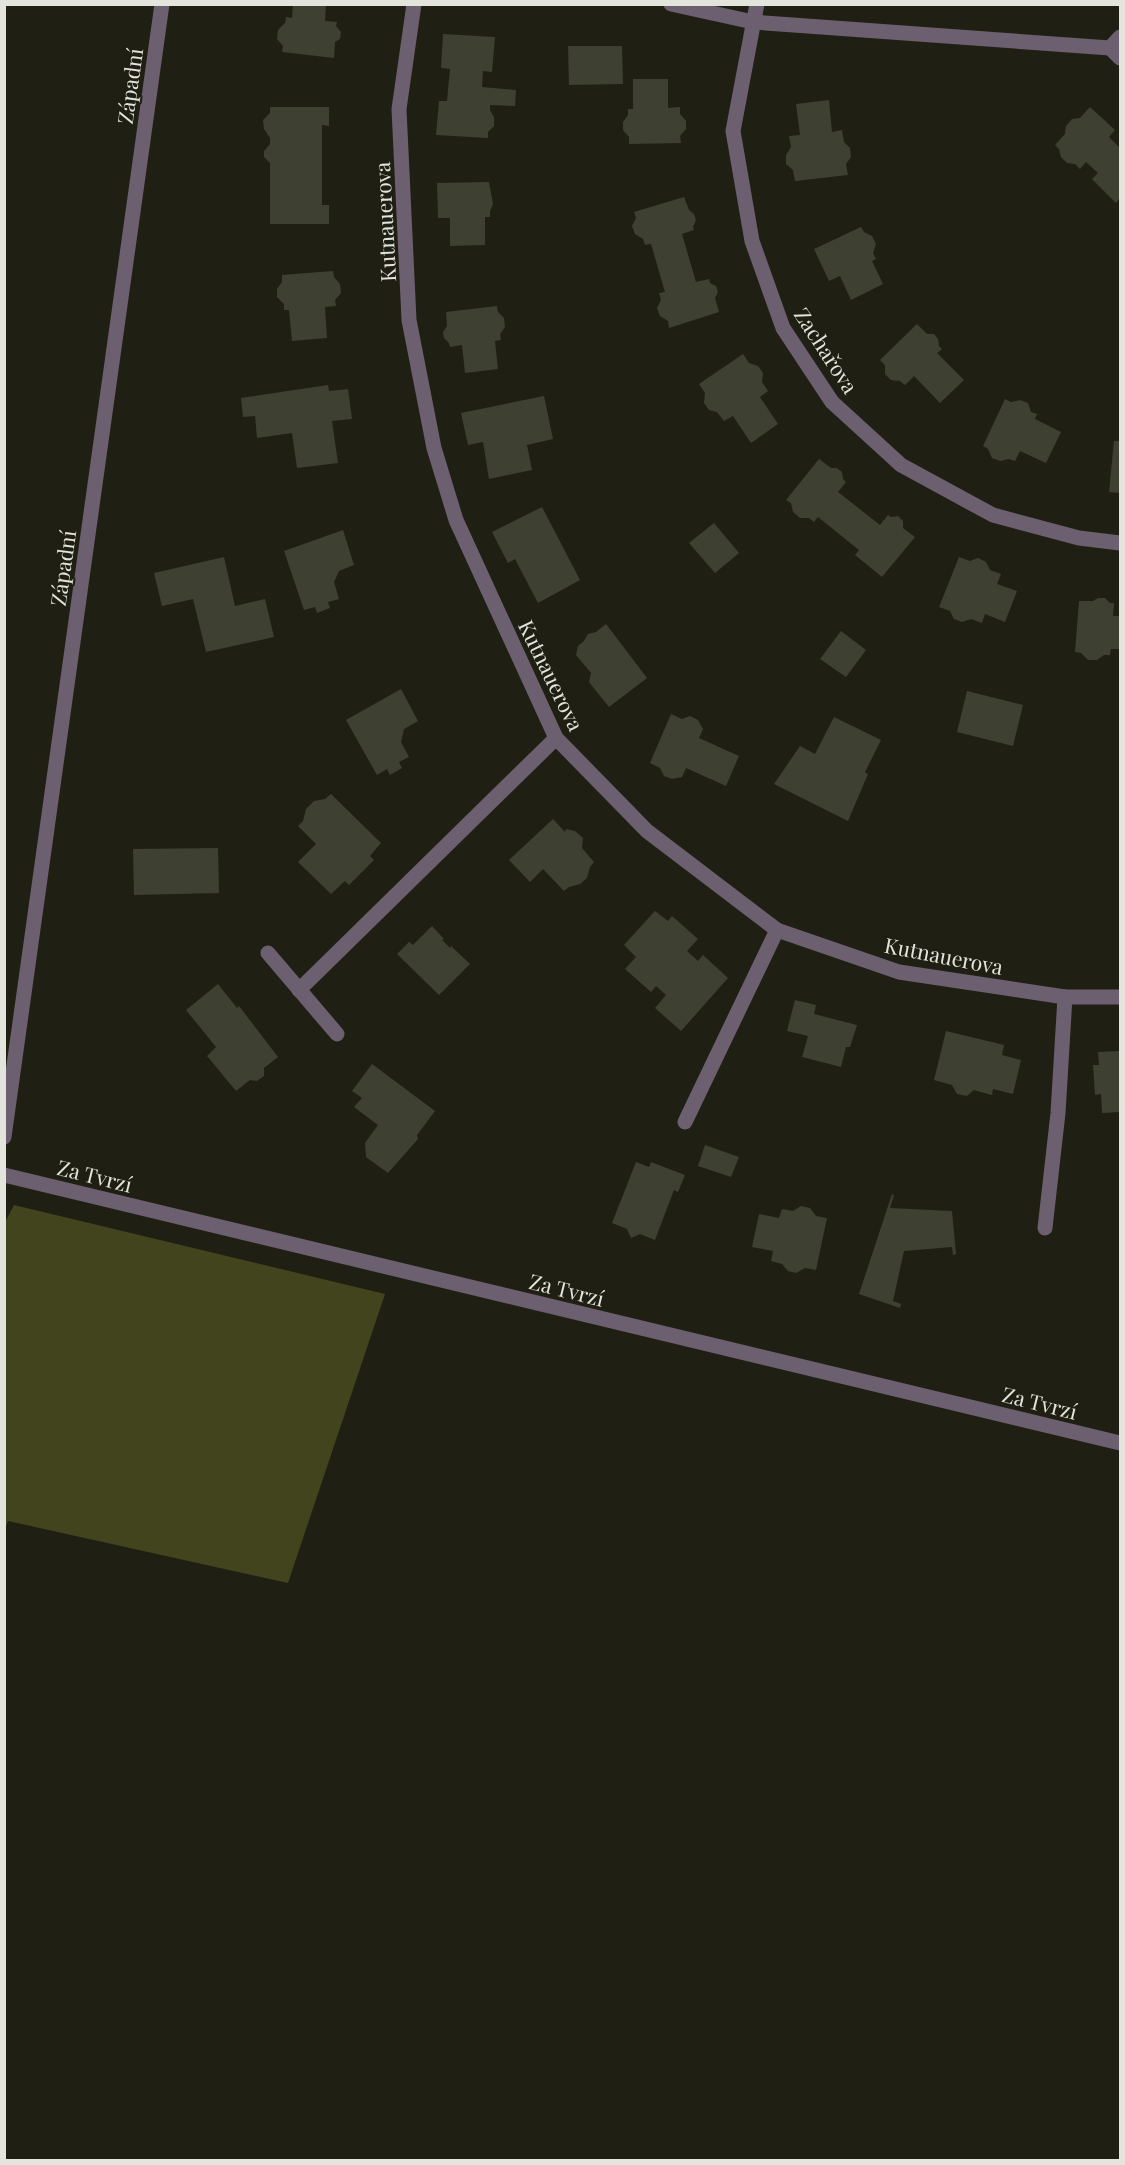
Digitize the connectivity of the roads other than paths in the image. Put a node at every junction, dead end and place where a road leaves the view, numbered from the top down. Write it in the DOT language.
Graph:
graph roads {
  1 [pos="162,4"];
  2 [pos="414,4"];
  3 [pos="671,4"];
  4 [pos="757,4"];
  5 [pos="753,22"];
  6 [pos="1117,48"];
  7 [pos="1120,543"];
  8 [pos="556,738"];
  9 [pos="777,930"];
  10 [pos="268,953"];
  11 [pos="299,990"];
  12 [pos="1065,997"];
  13 [pos="1120,997"];
  14 [pos="337,1034"];
  15 [pos="685,1122"];
  16 [pos="4,1137"];
  17 [pos="4,1175"];
  18 [pos="1045,1228"];
  19 [pos="1120,1443"];
  1 -- 16 [label="street, Západní"];
  2 -- 8 [label="street, Kutnauerova"];
  3 -- 5 [label="street"];
  4 -- 5 [label="street, Zachařova"];
  5 -- 6 [label="street"];
  5 -- 7 [label="street, Zachařova"];
  8 -- 9 [label="street, Kutnauerova"];
  8 -- 11 [label="street"];
  9 -- 12 [label="street, Kutnauerova"];
  9 -- 15 [label="street"];
  10 -- 11 [label="street"];
  11 -- 14 [label="street"];
  12 -- 13 [label="street, Kutnauerova"];
  12 -- 18 [label="street"];
  17 -- 19 [label="street, Za Tvrzí"];
}
